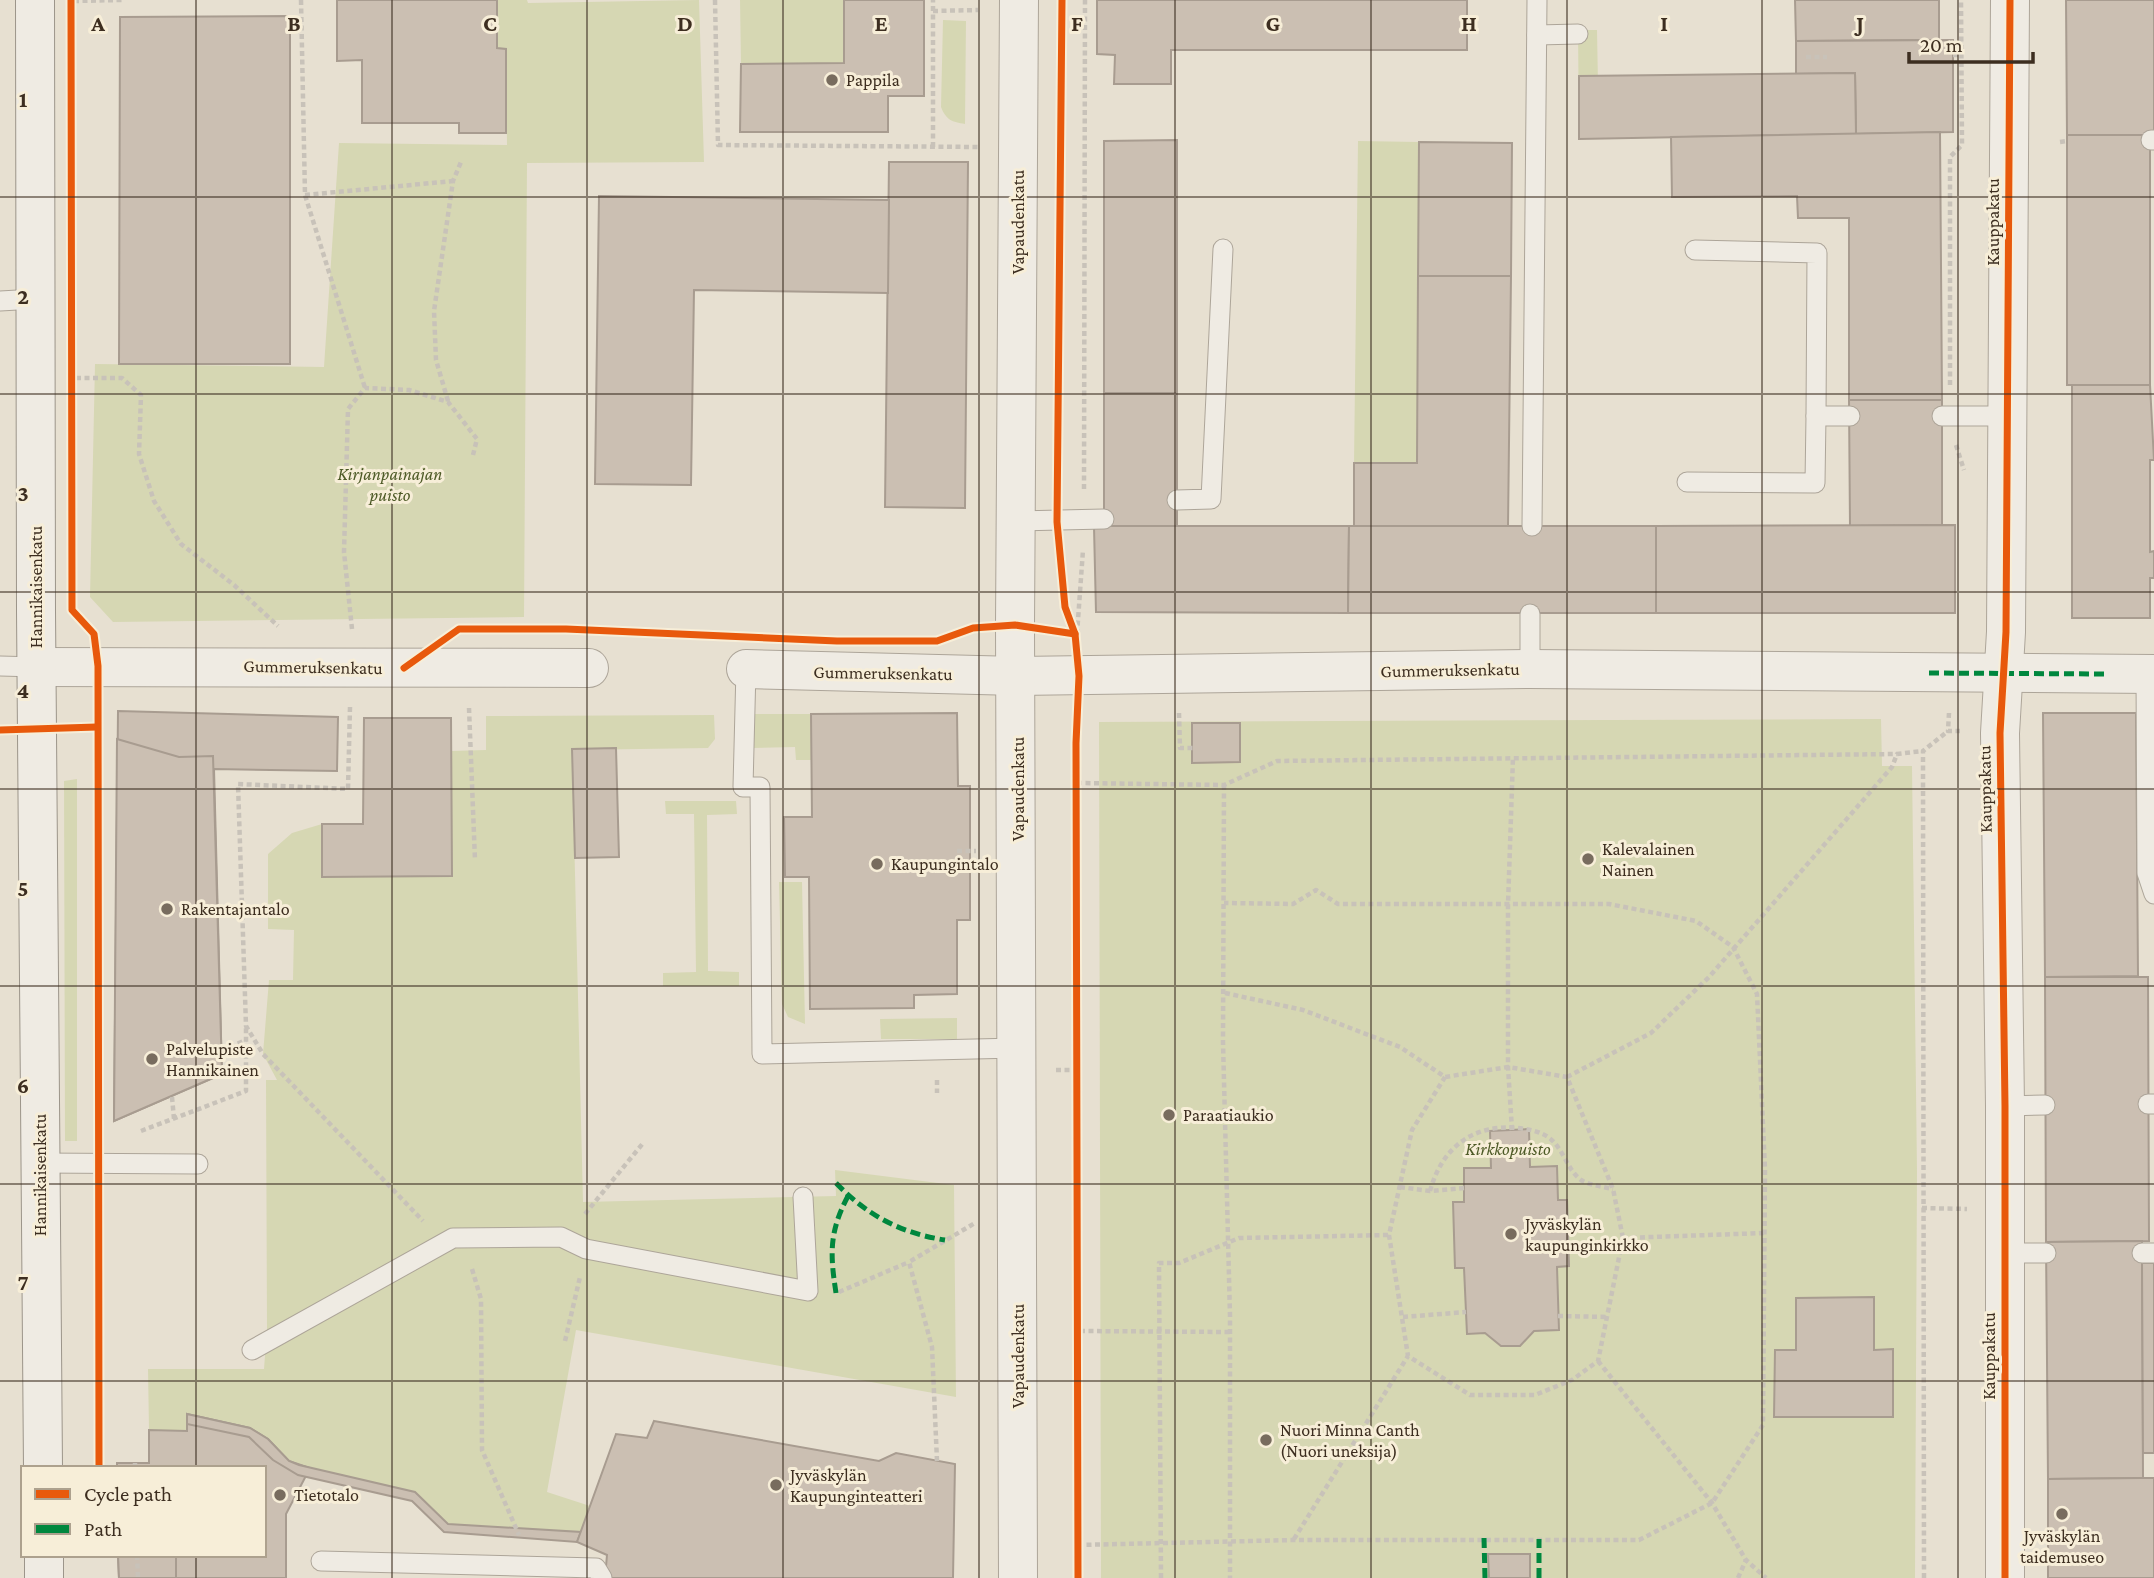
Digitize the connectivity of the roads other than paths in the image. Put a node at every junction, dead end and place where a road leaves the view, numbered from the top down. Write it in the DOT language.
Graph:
graph roads {
  1 [pos="35,0"];
  2 [pos="1019,0"];
  3 [pos="1537,0"];
  4 [pos="2010,0"];
  5 [pos="1578,34"];
  6 [pos="1537,36"];
  7 [pos="1223,249"];
  8 [pos="1695,250"];
  9 [pos="18,300"];
  10 [pos="1816,416"];
  11 [pos="1850,416"];
  12 [pos="1942,416"];
  13 [pos="2007,416"];
  14 [pos="1687,482"];
  15 [pos="1177,500"];
  16 [pos="1104,519"];
  17 [pos="1017,521"];
  18 [pos="1532,526"];
  19 [pos="1530,614"];
  20 [pos="18,667"];
  21 [pos="589,668"];
  22 [pos="746,669"];
  23 [pos="1530,669"];
  24 [pos="2001,674"];
  25 [pos="2150,674"];
  26 [pos="1017,676"];
  27 [pos="2154,894"];
  28 [pos="1017,1048"];
  29 [pos="2045,1105"];
  30 [pos="2005,1106"];
  31 [pos="40,1163"];
  32 [pos="198,1164"];
  33 [pos="803,1197"];
  34 [pos="2046,1252"];
  35 [pos="2005,1253"];
  36 [pos="252,1350"];
  37 [pos="43,1466"];
  38 [pos="44,1557"];
  39 [pos="321,1561"];
  40 [pos="44,1578"];
  41 [pos="602,1578"];
  42 [pos="1018,1578"];
  43 [pos="2005,1578"];
  1 -- 9 [label="street, Hannikaisenkatu"];
  2 -- 17 [label="street, Vapaudenkatu"];
  3 -- 6 [label="lane"];
  4 -- 13 [label="street, Kauppakatu"];
  5 -- 6 [label="lane"];
  6 -- 18 [label="lane"];
  7 -- 15 [label="lane"];
  8 -- 10 [label="lane"];
  9 -- 20 [label="street, Hannikaisenkatu"];
  10 -- 11 [label="lane"];
  10 -- 14 [label="lane"];
  12 -- 13 [label="lane"];
  13 -- 24 [label="street, Kauppakatu"];
  16 -- 17 [label="lane"];
  17 -- 26 [label="street, Vapaudenkatu"];
  19 -- 23 [label="lane"];
  20 -- 21 [label="street, Gummeruksenkatu"];
  20 -- 31 [label="street, Hannikaisenkatu"];
  22 -- 26 [label="street, Gummeruksenkatu"];
  22 -- 28 [label="lane"];
  23 -- 24 [label="street, Gummeruksenkatu"];
  23 -- 26 [label="street, Gummeruksenkatu"];
  24 -- 25 [label="street, Gummeruksenkatu"];
  24 -- 30 [label="street, Kauppakatu"];
  25 -- 27 [label="lane"];
  26 -- 28 [label="street, Vapaudenkatu"];
  28 -- 42 [label="street, Vapaudenkatu"];
  29 -- 30 [label="lane"];
  30 -- 35 [label="street, Kauppakatu"];
  31 -- 32 [label="lane"];
  31 -- 37 [label="street, Hannikaisenkatu"];
  33 -- 36 [label="lane"];
  34 -- 35 [label="lane"];
  35 -- 43 [label="street, Kauppakatu"];
  38 -- 40 [label="street"];
  39 -- 41 [label="lane"];
}
